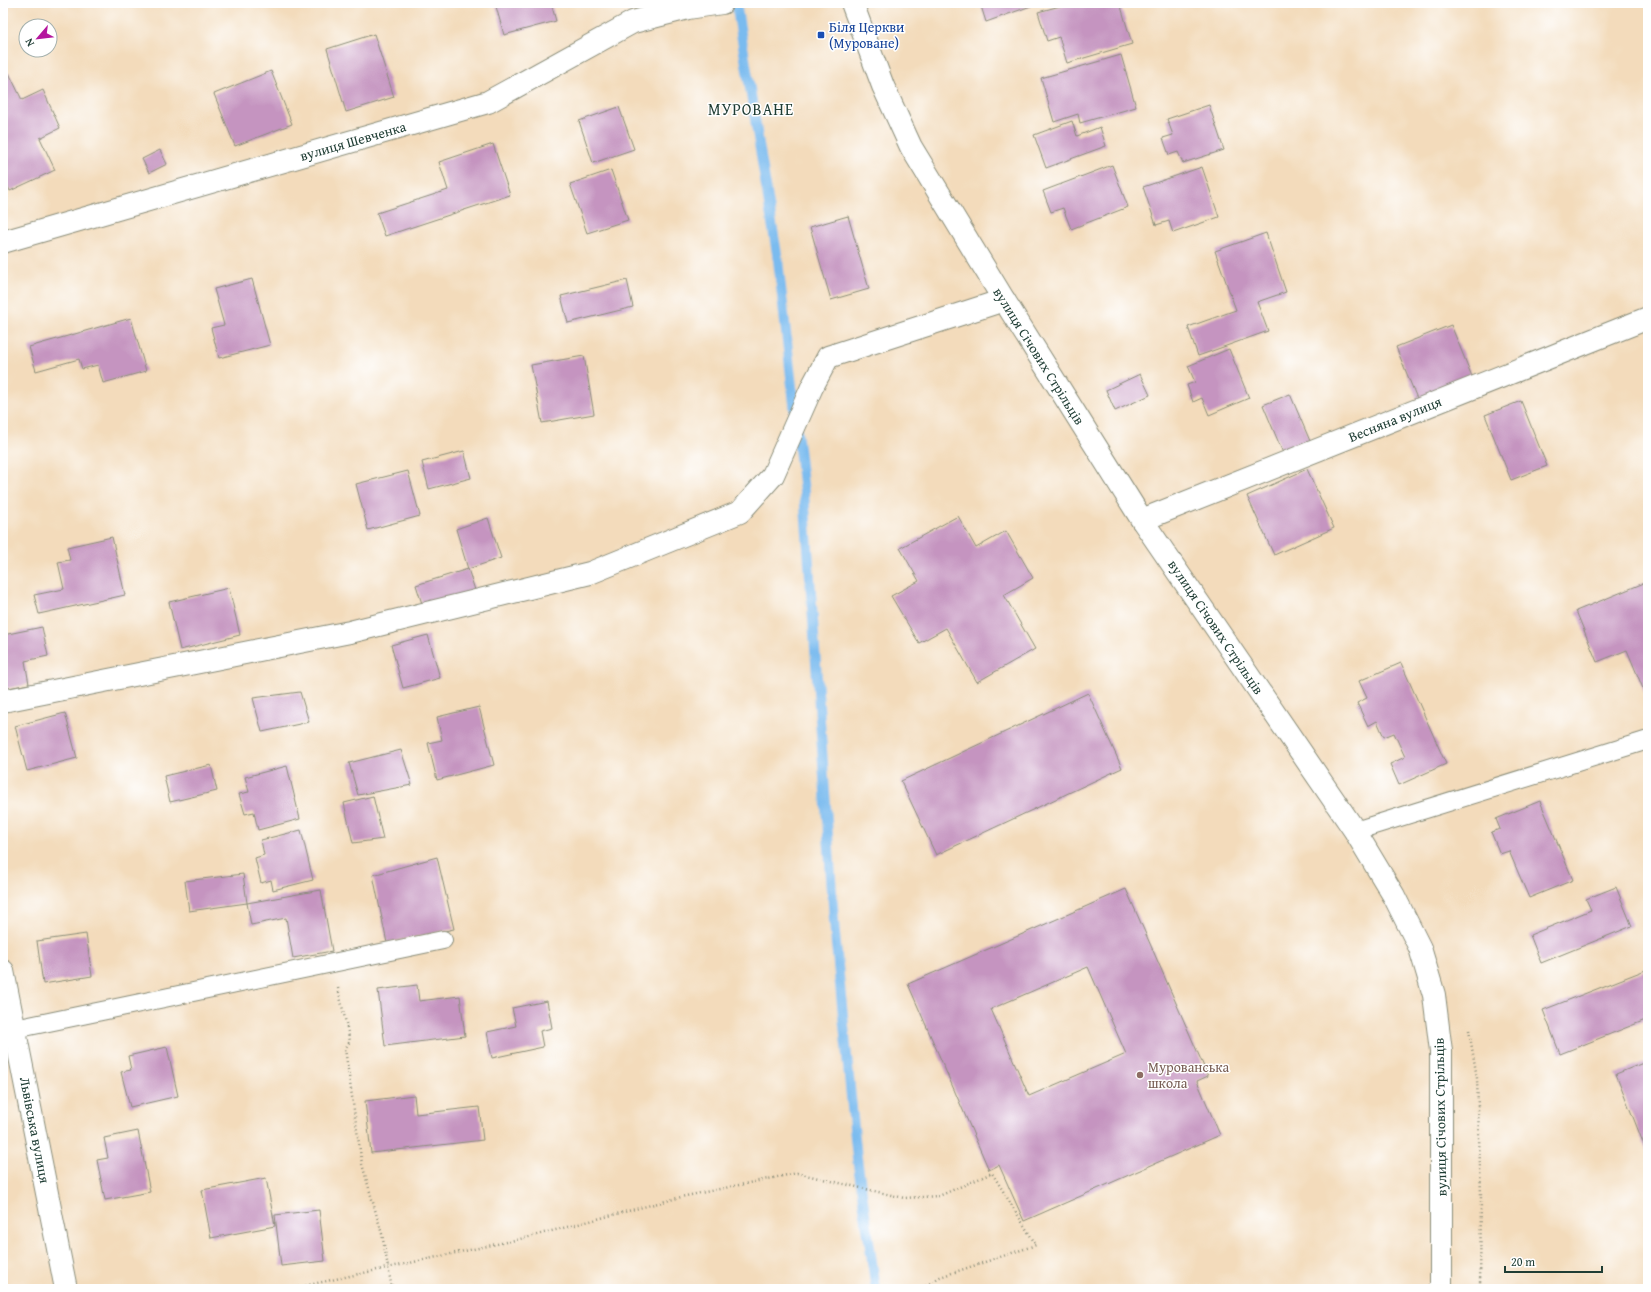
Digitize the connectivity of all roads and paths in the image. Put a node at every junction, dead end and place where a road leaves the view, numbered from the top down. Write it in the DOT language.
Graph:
graph roads {
  1 [pos="722,3"];
  2 [pos="852,3"];
  3 [pos="3,242"];
  4 [pos="1004,300"];
  5 [pos="1648,318"];
  6 [pos="1142,520"];
  7 [pos="3,701"];
  8 [pos="1648,740"];
  9 [pos="1355,831"];
  10 [pos="443,940"];
  11 [pos="332,962"];
  12 [pos="3,971"];
  13 [pos="15,1029"];
  14 [pos="388,1267"];
  15 [pos="66,1289"];
  16 [pos="290,1289"];
  17 [pos="392,1289"];
  18 [pos="921,1289"];
  19 [pos="1441,1289"];
  1 -- 3 [label="street, вулиця Шевченка"];
  2 -- 4 [label="street, вулиця Січових Стрільців"];
  4 -- 6 [label="street, вулиця Січових Стрільців"];
  4 -- 7 [label="street"];
  5 -- 6 [label="street, Весняна вулиця"];
  6 -- 9 [label="street, вулиця Січових Стрільців"];
  8 -- 9 [label="lane"];
  9 -- 19 [label="street, вулиця Січових Стрільців"];
  10 -- 11 [label="lane"];
  11 -- 13 [label="lane"];
  11 -- 14 [label="path"];
  12 -- 13 [label="street, Львівська вулиця"];
  13 -- 15 [label="street, Львівська вулиця"];
  14 -- 16 [label="path"];
  14 -- 17 [label="path"];
  14 -- 18 [label="path"];
}
